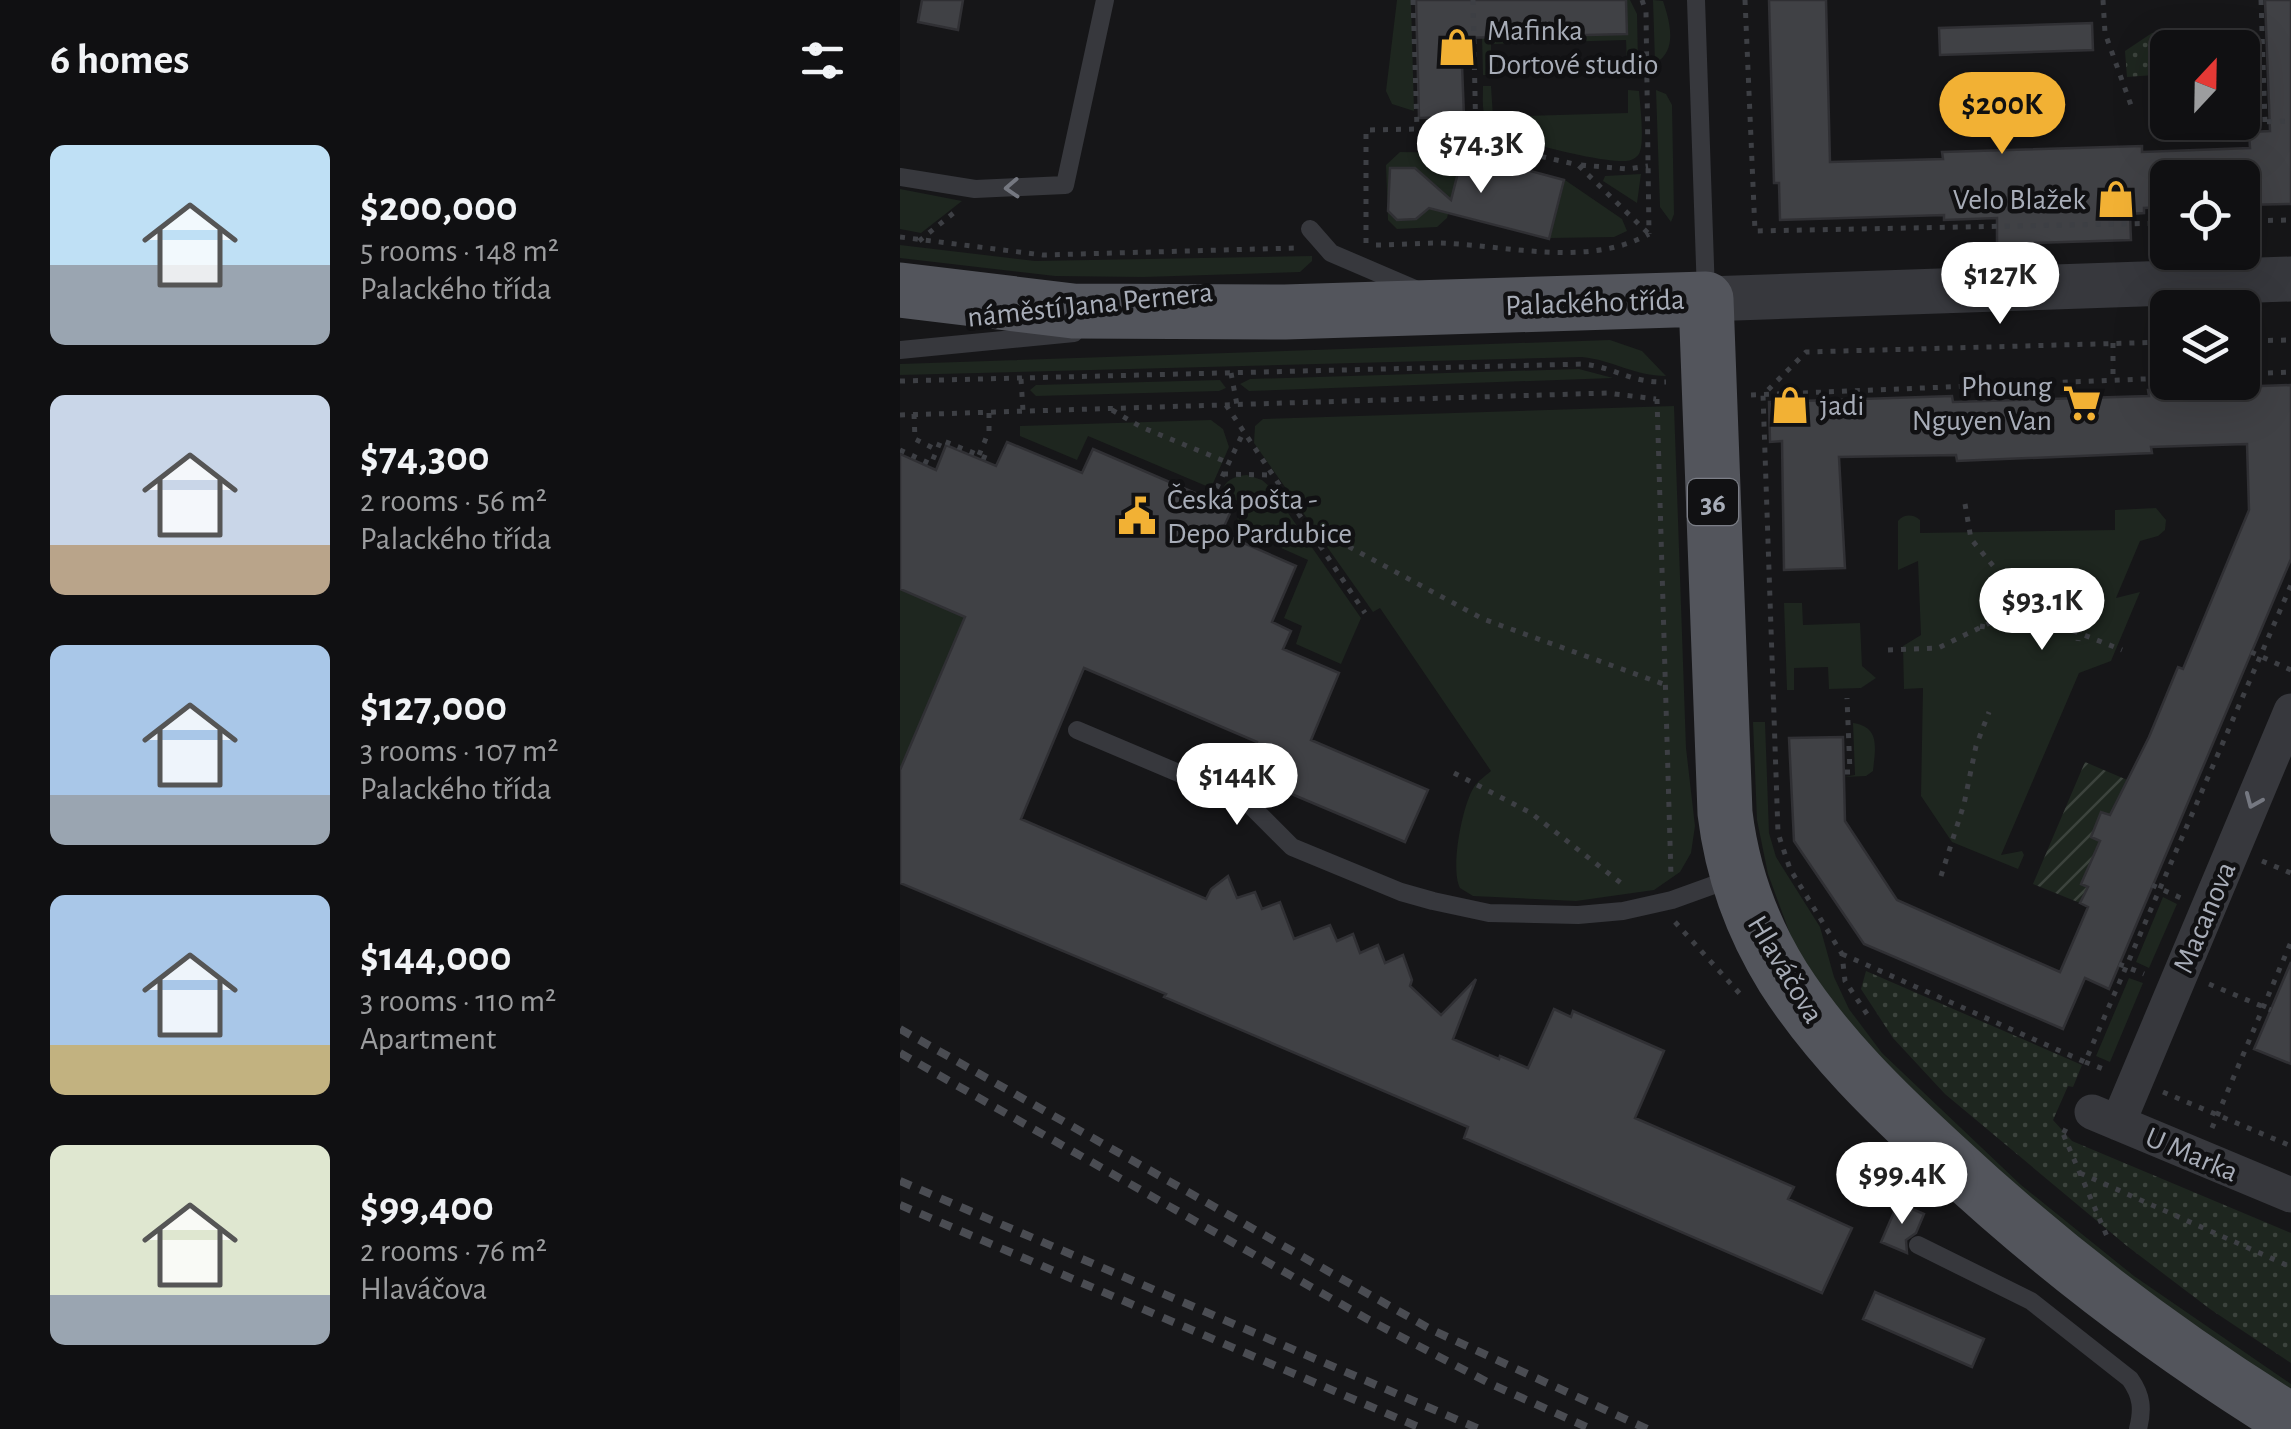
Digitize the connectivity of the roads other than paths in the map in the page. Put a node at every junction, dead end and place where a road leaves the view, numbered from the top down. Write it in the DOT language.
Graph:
graph roads {
  1 [pos="1105,0"];
  2 [pos="1696,0"];
  3 [pos="900,177"];
  4 [pos="1310,229"];
  5 [pos="910,265"];
  6 [pos="2291,279"];
  7 [pos="1706,299"];
  8 [pos="1457,307"];
  9 [pos="1285,312"];
  10 [pos="900,350"];
  11 [pos="2291,712"];
  12 [pos="1077,730"];
  13 [pos="1738,876"];
  14 [pos="2105,1118"];
  15 [pos="2291,1195"];
  16 [pos="1918,1245"];
  17 [pos="2291,1421"];
  18 [pos="2138,1429"];
  1 -- 3 [label="lane, one-way"];
  2 -- 7 [label="lane"];
  4 -- 8 [label="lane"];
  5 -- 9 [label="main road, Palackého třída"];
  6 -- 7 [label="street, Palackého třída"];
  7 -- 8 [label="main road, Palackého třída"];
  7 -- 13 [label="main road, Hlaváčova / 36"];
  8 -- 9 [label="main road, Palackého třída"];
  9 -- 10 [label="lane, náměstí Jana Pernera"];
  11 -- 14 [label="street, Macanova, one-way"];
  12 -- 13 [label="lane"];
  13 -- 17 [label="main road, Hlaváčova / 36"];
  14 -- 15 [label="street, U Marka"];
  16 -- 18 [label="lane"];
}
